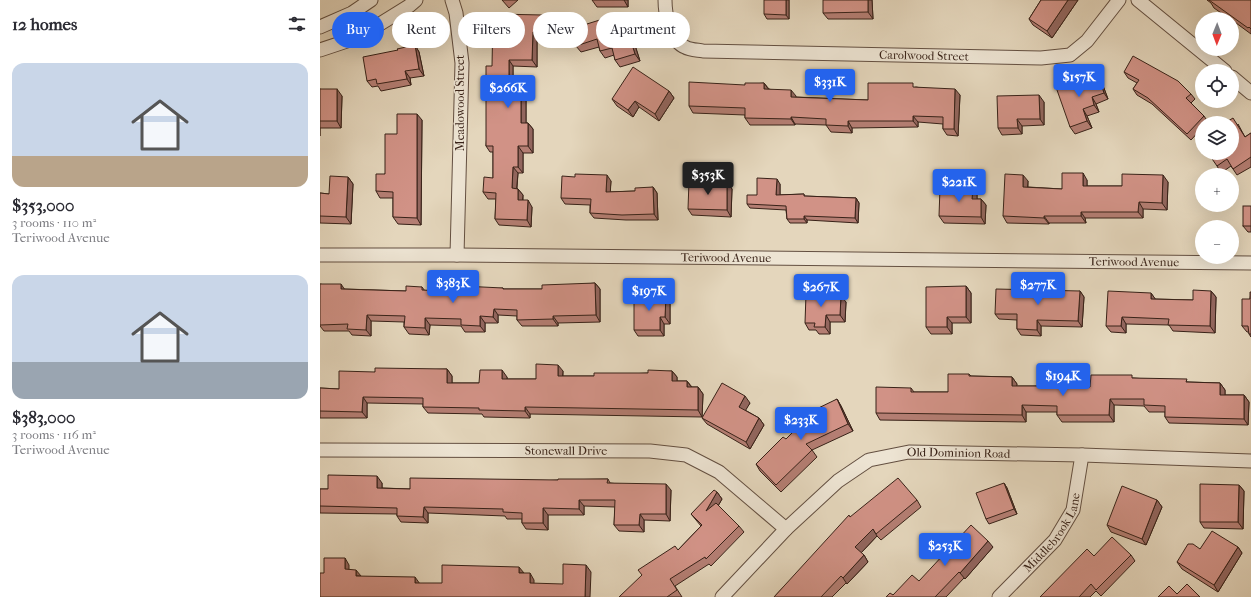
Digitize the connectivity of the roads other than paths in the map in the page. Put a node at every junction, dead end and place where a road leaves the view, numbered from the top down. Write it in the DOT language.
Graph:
graph roads {
  1 [pos="371,0"];
  2 [pos="416,0"];
  3 [pos="452,0"];
  4 [pos="665,0"];
  5 [pos="1120,0"];
  6 [pos="1138,0"];
  7 [pos="320,27"];
  8 [pos="320,50"];
  9 [pos="1216,64"];
  10 [pos="1239,83"];
  11 [pos="1251,93"];
  12 [pos="320,255"];
  13 [pos="457,255"];
  14 [pos="1251,263"];
  15 [pos="320,450"];
  16 [pos="1082,455"];
  17 [pos="1251,461"];
  18 [pos="786,529"];
  19 [pos="722,597"];
  20 [pos="999,597"];
  1 -- 7 [label="street"];
  2 -- 8 [label="street"];
  3 -- 13 [label="street, Meadowood Street"];
  4 -- 5 [label="street, Carolwood Street"];
  6 -- 9 [label="street"];
  10 -- 11 [label="street"];
  12 -- 13 [label="street, Teriwood Avenue"];
  13 -- 14 [label="street, Teriwood Avenue"];
  15 -- 18 [label="street, Stonewall Drive"];
  16 -- 17 [label="street, Old Dominion Road"];
  16 -- 18 [label="street, Old Dominion Road"];
  16 -- 20 [label="street, Middlebrook Lane"];
  18 -- 19 [label="street, Old Dominion Road"];
}
